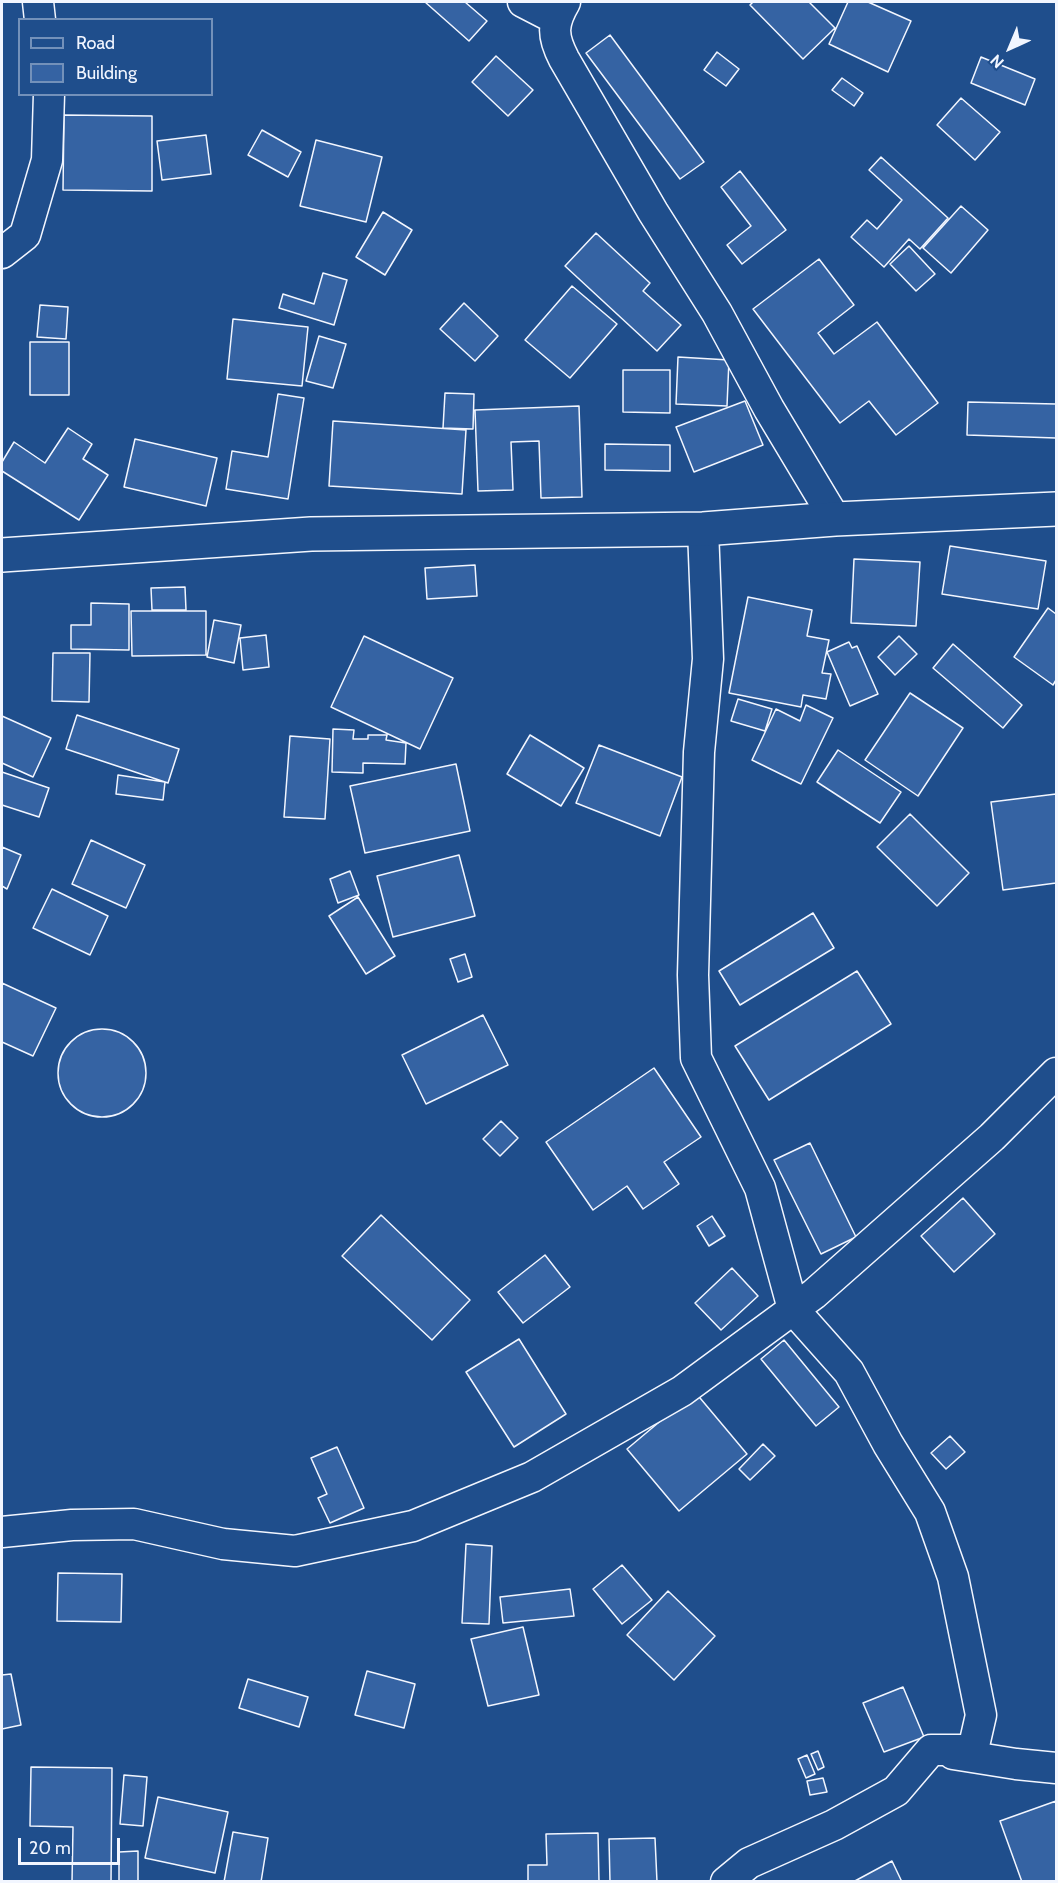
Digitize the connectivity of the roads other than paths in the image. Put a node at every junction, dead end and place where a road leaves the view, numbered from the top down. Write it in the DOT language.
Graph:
graph roads {
  1 [pos="38,2"];
  2 [pos="523,2"];
  3 [pos="560,10"];
  4 [pos="40,18"];
  5 [pos="49,96"];
  6 [pos="2,253"];
  7 [pos="1056,509"];
  8 [pos="835,519"];
  9 [pos="704,529"];
  10 [pos="2,555"];
  11 [pos="1056,1072"];
  12 [pos="793,1309"];
  13 [pos="2,1532"];
  14 [pos="931,1750"];
  15 [pos="1056,1768"];
  16 [pos="726,1881"];
  1 -- 4 [label="street"];
  2 -- 3 [label="street"];
  3 -- 8 [label="street"];
  5 -- 6 [label="street"];
  7 -- 8 [label="main road"];
  8 -- 9 [label="main road"];
  9 -- 10 [label="main road"];
  9 -- 12 [label="street"];
  11 -- 12 [label="street"];
  12 -- 13 [label="street"];
  12 -- 14 [label="street"];
  14 -- 15 [label="street"];
  14 -- 16 [label="street"];
}
